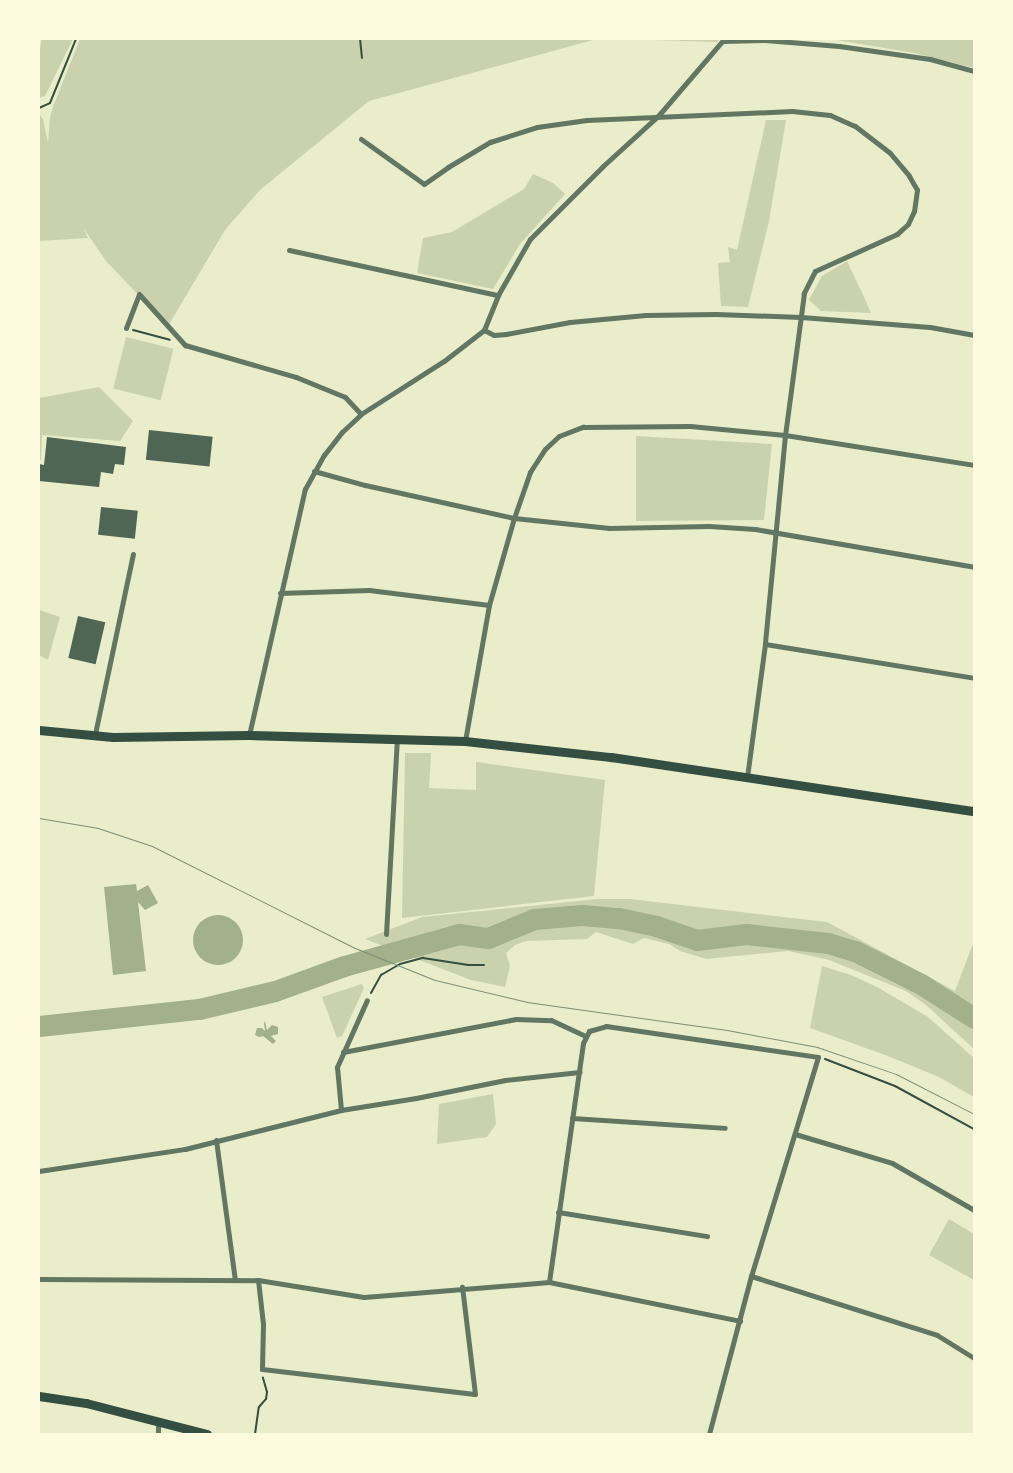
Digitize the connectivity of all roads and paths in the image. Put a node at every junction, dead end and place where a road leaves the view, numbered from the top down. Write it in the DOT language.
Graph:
graph roads {
  1 [pos="76,39"];
  2 [pos="360,39"];
  3 [pos="724,40"];
  4 [pos="362,58"];
  5 [pos="974,71"];
  6 [pos="39,108"];
  7 [pos="658,116"];
  8 [pos="361,139"];
  9 [pos="289,250"];
  10 [pos="498,295"];
  11 [pos="801,317"];
  12 [pos="126,328"];
  13 [pos="484,330"];
  14 [pos="974,334"];
  15 [pos="185,345"];
  16 [pos="361,414"];
  17 [pos="785,435"];
  18 [pos="974,465"];
  19 [pos="314,471"];
  20 [pos="514,518"];
  21 [pos="774,533"];
  22 [pos="133,554"];
  23 [pos="974,567"];
  24 [pos="280,594"];
  25 [pos="489,605"];
  26 [pos="765,644"];
  27 [pos="974,678"];
  28 [pos="39,730"];
  29 [pos="95,734"];
  30 [pos="249,735"];
  31 [pos="397,739"];
  32 [pos="465,741"];
  33 [pos="747,777"];
  34 [pos="974,811"];
  35 [pos="386,934"];
  36 [pos="484,965"];
  37 [pos="367,1000"];
  38 [pos="586,1036"];
  39 [pos="343,1052"];
  40 [pos="818,1058"];
  41 [pos="580,1072"];
  42 [pos="341,1110"];
  43 [pos="572,1118"];
  44 [pos="725,1128"];
  45 [pos="974,1128"];
  46 [pos="796,1134"];
  47 [pos="216,1140"];
  48 [pos="39,1171"];
  49 [pos="974,1210"];
  50 [pos="558,1212"];
  51 [pos="706,1236"];
  52 [pos="752,1276"];
  53 [pos="39,1279"];
  54 [pos="235,1280"];
  55 [pos="258,1280"];
  56 [pos="549,1282"];
  57 [pos="462,1287"];
  58 [pos="740,1321"];
  59 [pos="974,1358"];
  60 [pos="262,1369"];
  61 [pos="39,1396"];
  62 [pos="158,1421"];
  63 [pos="158,1434"];
  64 [pos="207,1434"];
  65 [pos="254,1434"];
  66 [pos="709,1434"];
  1 -- 6 [label="path"];
  2 -- 4 [label="path"];
  3 -- 5 [label="street"];
  3 -- 7 [label="street"];
  7 -- 8 [label="street"];
  7 -- 10 [label="street"];
  7 -- 11 [label="street"];
  9 -- 10 [label="street"];
  10 -- 13 [label="street"];
  11 -- 13 [label="street"];
  11 -- 14 [label="street"];
  11 -- 17 [label="street"];
  12 -- 15 [label="path"];
  12 -- 15 [label="street"];
  13 -- 16 [label="street"];
  15 -- 16 [label="street"];
  16 -- 19 [label="street"];
  17 -- 18 [label="street"];
  17 -- 20 [label="street"];
  17 -- 21 [label="street"];
  19 -- 20 [label="street"];
  19 -- 24 [label="street"];
  20 -- 21 [label="street"];
  20 -- 25 [label="street"];
  21 -- 23 [label="street"];
  21 -- 26 [label="street"];
  22 -- 29 [label="street"];
  24 -- 25 [label="street"];
  24 -- 30 [label="street"];
  25 -- 32 [label="street"];
  26 -- 27 [label="street"];
  26 -- 33 [label="street"];
  28 -- 29 [label="main road"];
  29 -- 30 [label="main road"];
  30 -- 31 [label="main road"];
  31 -- 32 [label="main road"];
  31 -- 35 [label="street"];
  32 -- 33 [label="main road"];
  33 -- 34 [label="main road"];
  36 -- 37 [label="path"];
  37 -- 39 [label="street"];
  38 -- 39 [label="street"];
  38 -- 40 [label="street"];
  38 -- 41 [label="street"];
  39 -- 42 [label="street"];
  40 -- 45 [label="path"];
  40 -- 46 [label="street"];
  41 -- 42 [label="street"];
  41 -- 43 [label="street"];
  42 -- 47 [label="street"];
  43 -- 44 [label="street"];
  43 -- 50 [label="street"];
  46 -- 49 [label="street"];
  46 -- 52 [label="street"];
  47 -- 48 [label="street"];
  47 -- 54 [label="street"];
  50 -- 51 [label="street"];
  50 -- 56 [label="street"];
  52 -- 58 [label="street"];
  52 -- 59 [label="street"];
  53 -- 54 [label="street"];
  54 -- 55 [label="street"];
  55 -- 57 [label="street"];
  55 -- 60 [label="street"];
  56 -- 57 [label="street"];
  56 -- 58 [label="street"];
  57 -- 60 [label="street"];
  58 -- 66 [label="street"];
  60 -- 65 [label="path"];
  61 -- 62 [label="main road"];
  62 -- 63 [label="street"];
  62 -- 64 [label="main road"];
}
